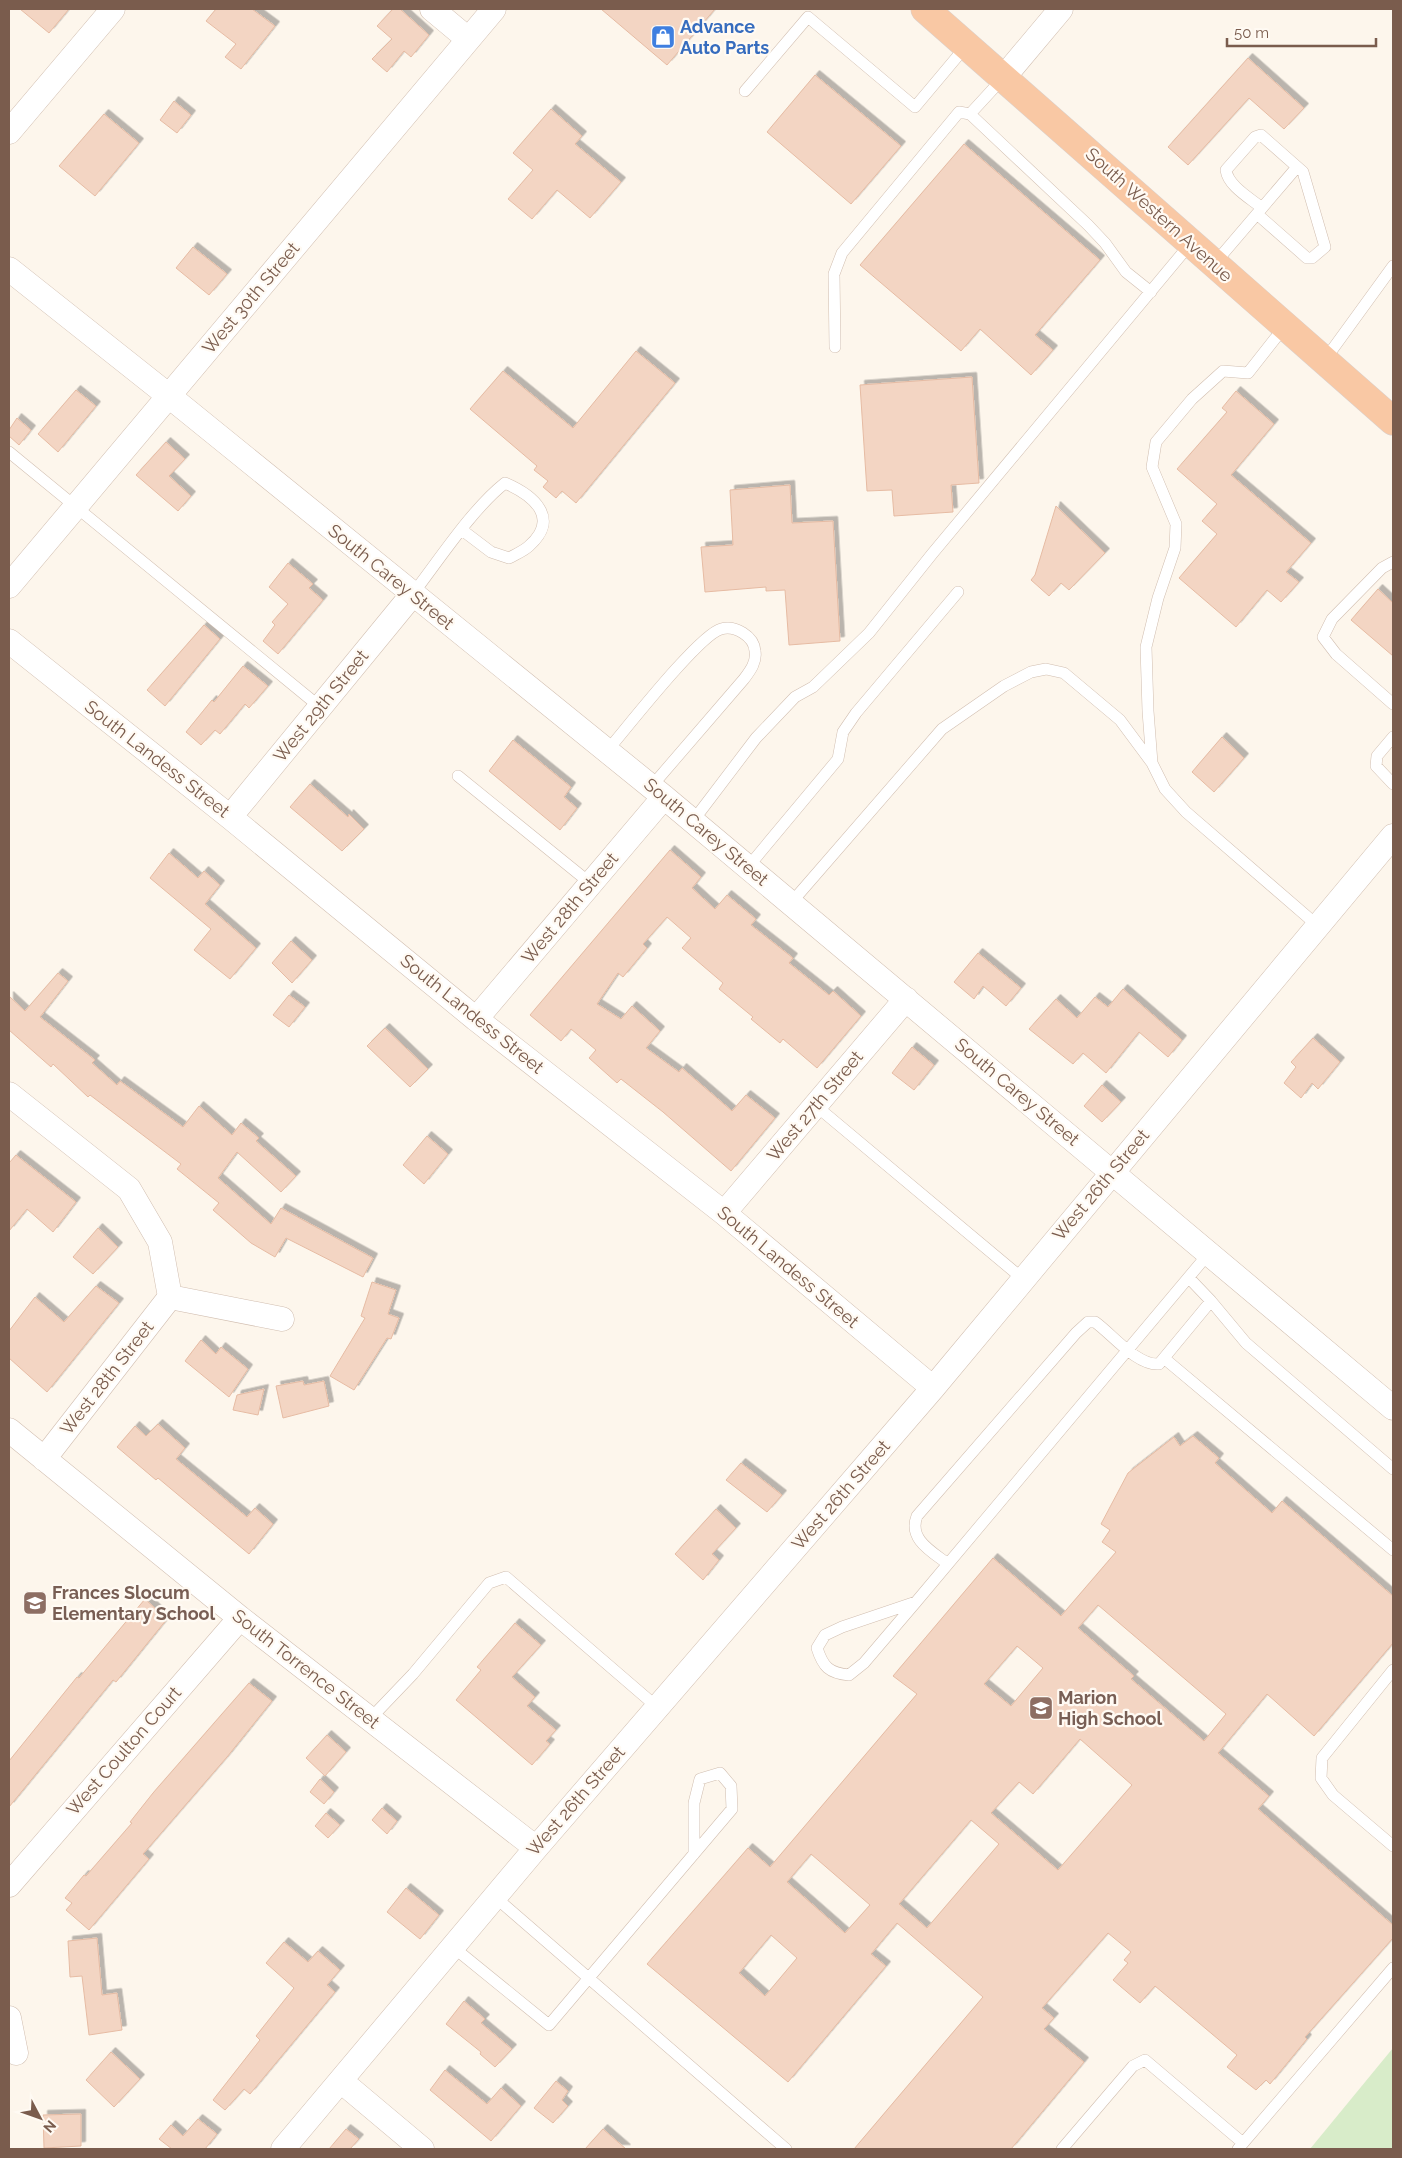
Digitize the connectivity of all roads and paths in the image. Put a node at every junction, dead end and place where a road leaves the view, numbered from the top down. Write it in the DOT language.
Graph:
graph roads {
  1 [pos="113,9"];
  2 [pos="432,9"];
  3 [pos="494,9"];
  4 [pos="925,9"];
  5 [pos="1061,9"];
  6 [pos="468,39"];
  7 [pos="967,45"];
  8 [pos="1004,77"];
  9 [pos="745,91"];
  10 [pos="970,114"];
  11 [pos="9,132"];
  12 [pos="1297,167"];
  13 [pos="1259,211"];
  14 [pos="1191,243"];
  15 [pos="1215,263"];
  16 [pos="1393,266"];
  17 [pos="9,269"];
  18 [pos="1151,292"];
  19 [pos="1285,326"];
  20 [pos="835,347"];
  21 [pos="1324,360"];
  22 [pos="169,396"];
  23 [pos="1393,422"];
  24 [pos="9,452"];
  25 [pos="75,507"];
  26 [pos="462,530"];
  27 [pos="1393,562"];
  28 [pos="9,586"];
  29 [pos="958,592"];
  30 [pos="412,595"];
  31 [pos="9,641"];
  32 [pos="1393,704"];
  33 [pos="320,707"];
  34 [pos="1393,737"];
  35 [pos="607,751"];
  36 [pos="1152,763"];
  37 [pos="458,776"];
  38 [pos="1393,784"];
  39 [pos="658,792"];
  40 [pos="230,817"];
  41 [pos="693,821"];
  42 [pos="1393,836"];
  43 [pos="748,867"];
  44 [pos="590,884"];
  45 [pos="791,903"];
  46 [pos="1318,926"];
  47 [pos="906,999"];
  48 [pos="476,1019"];
  49 [pos="9,1094"];
  50 [pos="815,1105"];
  51 [pos="1112,1171"];
  52 [pos="724,1213"];
  53 [pos="1209,1254"];
  54 [pos="1189,1278"];
  55 [pos="1023,1279"];
  56 [pos="170,1297"];
  57 [pos="1211,1301"];
  58 [pos="282,1319"];
  59 [pos="1128,1351"];
  60 [pos="1165,1359"];
  61 [pos="933,1388"];
  62 [pos="1393,1408"];
  63 [pos="9,1430"];
  64 [pos="44,1459"];
  65 [pos="1393,1469"];
  66 [pos="1393,1550"];
  67 [pos="948,1564"];
  68 [pos="916,1602"];
  69 [pos="240,1618"];
  70 [pos="1393,1670"];
  71 [pos="658,1707"];
  72 [pos="370,1719"];
  73 [pos="1393,1846"];
  74 [pos="536,1848"];
  75 [pos="694,1854"];
  76 [pos="9,1885"];
  77 [pos="495,1897"];
  78 [pos="453,1947"];
  79 [pos="1393,1968"];
  80 [pos="588,1978"];
  81 [pos="9,2018"];
  82 [pos="16,2054"];
  83 [pos="341,2081"];
  84 [pos="1240,2146"];
  85 [pos="283,2149"];
  86 [pos="422,2149"];
  87 [pos="786,2149"];
  88 [pos="1062,2149"];
  1 -- 11 [label="street"];
  2 -- 6 [label="street"];
  3 -- 6 [label="street, West 30th Street"];
  4 -- 7 [label="highway, South Western Avenue"];
  5 -- 8 [label="street"];
  6 -- 22 [label="street, West 30th Street"];
  7 -- 8 [label="highway, South Western Avenue"];
  7 -- 9 [label="lane"];
  8 -- 10 [label="lane"];
  8 -- 14 [label="highway, South Western Avenue"];
  10 -- 18 [label="lane"];
  10 -- 20 [label="lane"];
  12 -- 13 [label="lane"];
  12 -- 13 [label="lane"];
  12 -- 13 [label="lane"];
  13 -- 15 [label="lane"];
  14 -- 15 [label="highway, South Western Avenue"];
  14 -- 18 [label="lane"];
  15 -- 19 [label="highway, South Western Avenue"];
  16 -- 21 [label="lane"];
  17 -- 22 [label="street, South Carey Street"];
  18 -- 41 [label="lane"];
  19 -- 21 [label="highway, South Western Avenue"];
  19 -- 36 [label="lane"];
  21 -- 23 [label="highway, South Western Avenue"];
  22 -- 25 [label="street, West 30th Street"];
  22 -- 30 [label="street, South Carey Street"];
  24 -- 25 [label="lane"];
  25 -- 28 [label="street, West 30th Street"];
  25 -- 33 [label="lane"];
  26 -- 26 [label="lane"];
  26 -- 30 [label="lane"];
  27 -- 32 [label="lane"];
  29 -- 43 [label="lane"];
  30 -- 33 [label="street, West 29th Street"];
  30 -- 35 [label="street, South Carey Street"];
  31 -- 40 [label="street, South Landess Street"];
  33 -- 40 [label="street, West 29th Street"];
  34 -- 38 [label="lane"];
  35 -- 39 [label="street, South Carey Street"];
  35 -- 39 [label="lane"];
  36 -- 45 [label="lane"];
  36 -- 46 [label="lane"];
  37 -- 44 [label="lane"];
  39 -- 41 [label="street, South Carey Street"];
  39 -- 44 [label="street, West 28th Street"];
  40 -- 48 [label="street, South Landess Street"];
  41 -- 43 [label="street, South Carey Street"];
  42 -- 46 [label="street, West 26th Street"];
  43 -- 45 [label="street, South Carey Street"];
  44 -- 48 [label="street, West 28th Street"];
  45 -- 47 [label="street, South Carey Street"];
  46 -- 51 [label="street, West 26th Street"];
  47 -- 50 [label="street, West 27th Street"];
  47 -- 51 [label="street, South Carey Street"];
  48 -- 52 [label="street, South Landess Street"];
  49 -- 56 [label="street"];
  50 -- 52 [label="street, West 27th Street"];
  50 -- 55 [label="lane"];
  51 -- 53 [label="street, South Carey Street"];
  51 -- 55 [label="street, West 26th Street"];
  52 -- 61 [label="street, South Landess Street"];
  53 -- 54 [label="lane"];
  53 -- 62 [label="street, South Carey Street"];
  54 -- 57 [label="lane"];
  54 -- 59 [label="lane"];
  55 -- 61 [label="street, West 26th Street"];
  56 -- 58 [label="street"];
  56 -- 64 [label="street, West 28th Street"];
  57 -- 60 [label="lane"];
  57 -- 65 [label="lane"];
  59 -- 60 [label="lane"];
  59 -- 67 [label="lane"];
  59 -- 67 [label="lane"];
  60 -- 66 [label="lane"];
  61 -- 71 [label="street, West 26th Street"];
  63 -- 64 [label="street, South Torrence Street"];
  64 -- 69 [label="street, South Torrence Street"];
  67 -- 68 [label="lane"];
  68 -- 68 [label="lane"];
  69 -- 72 [label="street, South Torrence Street"];
  69 -- 76 [label="street, West Coulton Court"];
  70 -- 73 [label="lane"];
  71 -- 72 [label="lane"];
  71 -- 74 [label="street, West 26th Street"];
  72 -- 74 [label="street, South Torrence Street"];
  74 -- 77 [label="street, West 26th Street"];
  75 -- 75 [label="lane"];
  75 -- 80 [label="lane"];
  77 -- 78 [label="street, West 26th Street"];
  77 -- 80 [label="lane"];
  78 -- 80 [label="lane"];
  78 -- 83 [label="street, West 26th Street"];
  79 -- 84 [label="lane"];
  80 -- 87 [label="lane"];
  81 -- 82 [label="street"];
  83 -- 85 [label="street, West 26th Street"];
  83 -- 86 [label="street"];
  84 -- 88 [label="lane"];
}
